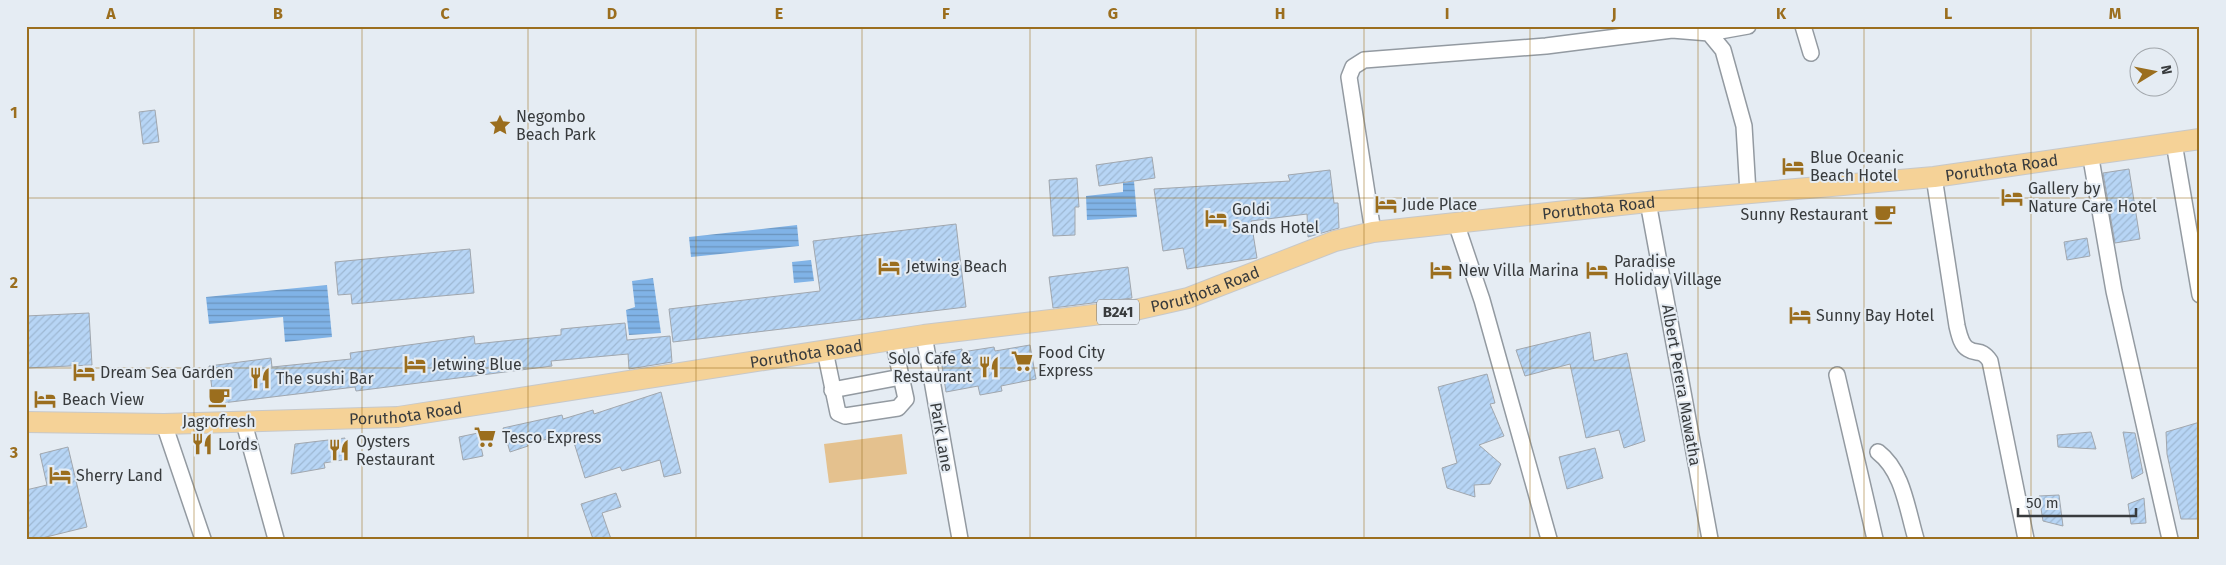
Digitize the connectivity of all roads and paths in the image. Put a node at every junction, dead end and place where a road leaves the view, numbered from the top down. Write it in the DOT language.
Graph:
graph roads {
  1 [pos="1748,26"];
  2 [pos="1803,26"];
  3 [pos="1709,33"];
  4 [pos="1811,53"];
  5 [pos="2200,139"];
  6 [pos="2174,143"];
  7 [pos="2090,153"];
  8 [pos="1934,177"];
  9 [pos="1748,193"];
  10 [pos="1648,202"];
  11 [pos="1456,223"];
  12 [pos="1373,232"];
  13 [pos="2200,295"];
  14 [pos="924,335"];
  15 [pos="893,340"];
  16 [pos="825,351"];
  17 [pos="1837,375"];
  18 [pos="901,378"];
  19 [pos="832,390"];
  20 [pos="26,422"];
  21 [pos="244,423"];
  22 [pos="164,424"];
  23 [pos="1878,452"];
  24 [pos="203,539"];
  25 [pos="276,539"];
  26 [pos="960,539"];
  27 [pos="1549,539"];
  28 [pos="1710,539"];
  29 [pos="1875,539"];
  30 [pos="1916,539"];
  31 [pos="2026,539"];
  32 [pos="2170,539"];
  1 -- 3 [label="street"];
  2 -- 4 [label="street"];
  3 -- 9 [label="street"];
  3 -- 12 [label="street"];
  5 -- 6 [label="main road, Poruthota Road / B241"];
  6 -- 7 [label="main road, Poruthota Road / B241"];
  6 -- 13 [label="street"];
  7 -- 8 [label="main road, Poruthota Road / B241"];
  7 -- 32 [label="street"];
  8 -- 9 [label="main road, Poruthota Road / B241"];
  8 -- 31 [label="street"];
  9 -- 10 [label="main road, Poruthota Road / B241"];
  10 -- 11 [label="main road, Poruthota Road / B241"];
  10 -- 28 [label="street, Albert Perera Mawatha"];
  11 -- 12 [label="main road, Poruthota Road / B241"];
  11 -- 27 [label="street"];
  12 -- 14 [label="main road, Poruthota Road / B241"];
  14 -- 15 [label="main road, Poruthota Road / B241"];
  14 -- 26 [label="street, Park Lane"];
  15 -- 16 [label="main road, Poruthota Road / B241"];
  15 -- 18 [label="street"];
  16 -- 19 [label="street"];
  16 -- 21 [label="main road, Poruthota Road / B241"];
  17 -- 29 [label="street"];
  18 -- 19 [label="street"];
  18 -- 19 [label="street"];
  20 -- 22 [label="main road, Poruthota Road / B241"];
  21 -- 22 [label="main road, Poruthota Road / B241"];
  21 -- 25 [label="street"];
  22 -- 24 [label="street"];
  23 -- 30 [label="street"];
}
